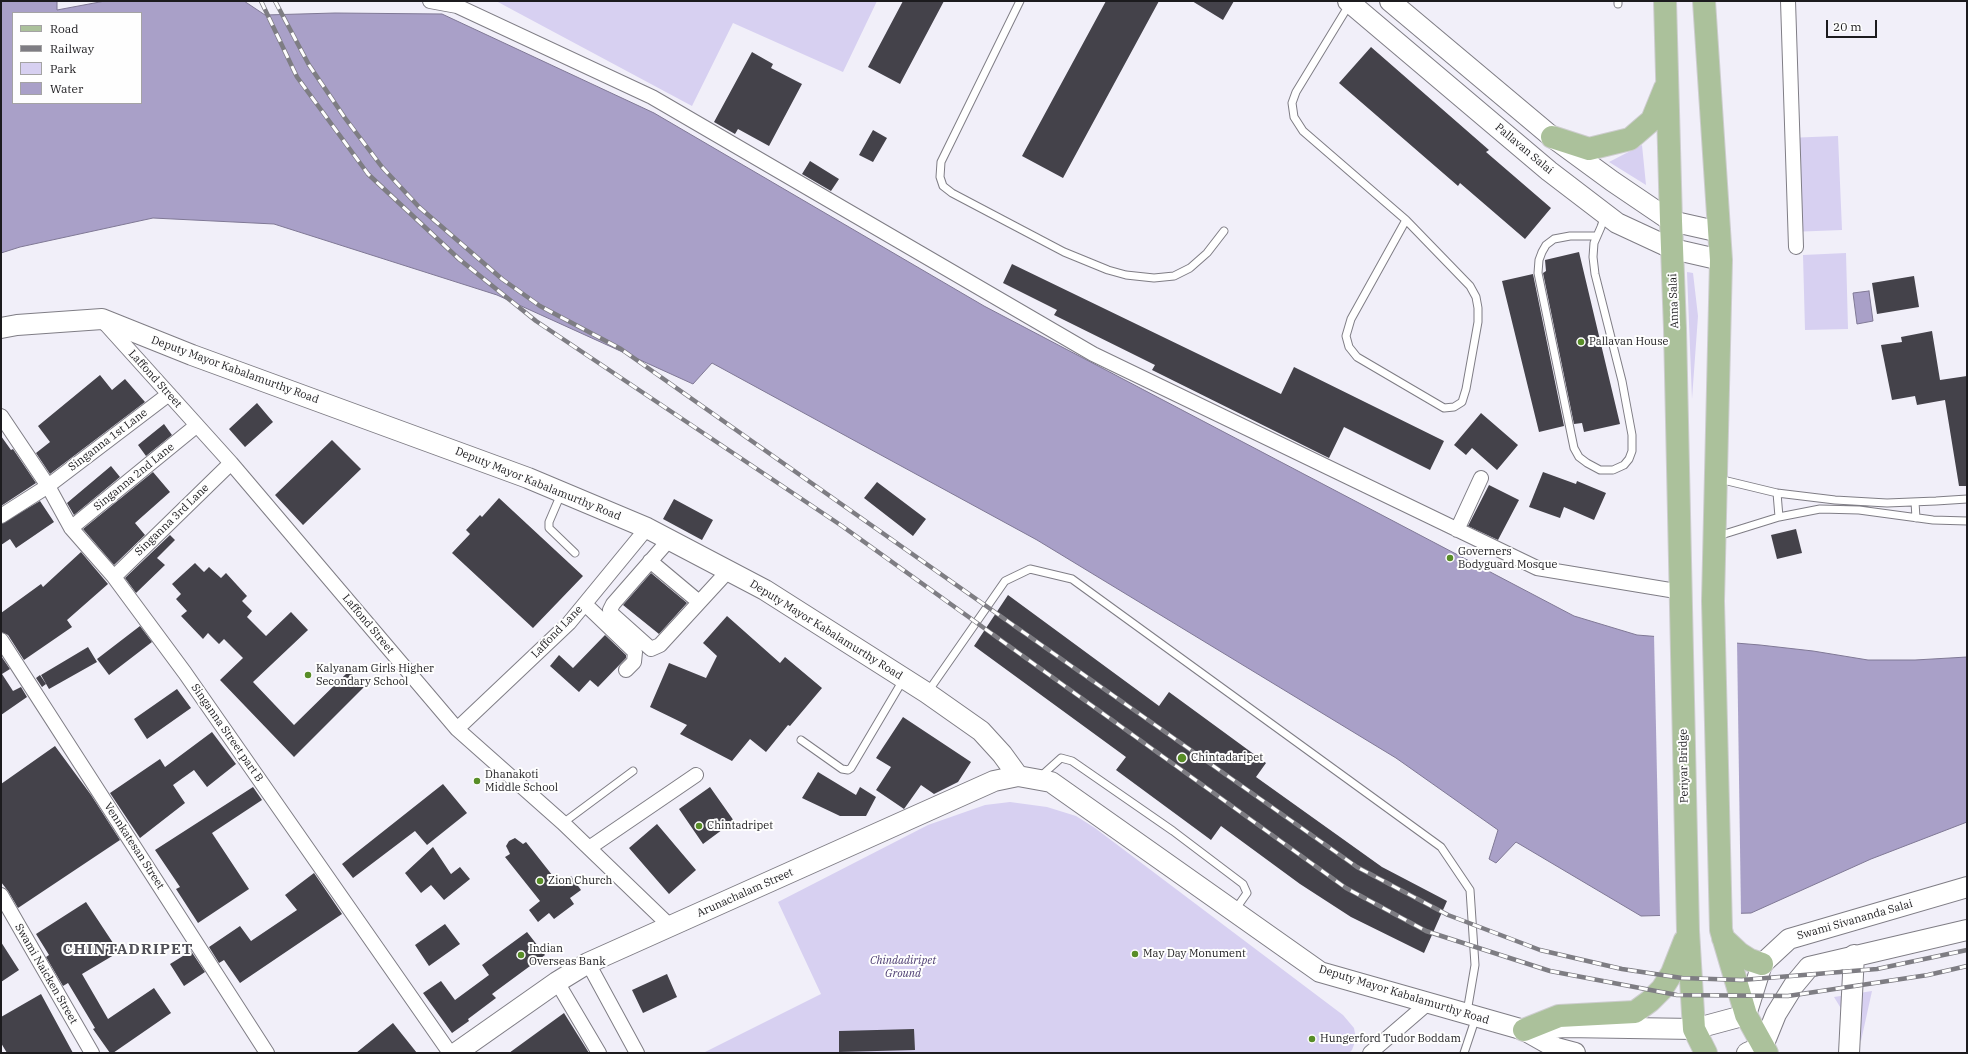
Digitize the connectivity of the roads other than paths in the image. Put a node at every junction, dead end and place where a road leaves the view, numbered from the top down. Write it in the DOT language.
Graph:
graph roads {
  1 [pos="430,1"];
  2 [pos="1020,1"];
  3 [pos="1390,1"];
  4 [pos="1665,1"];
  5 [pos="1704,1"];
  6 [pos="1788,1"];
  7 [pos="1349,2"];
  8 [pos="1668,82"];
  9 [pos="1552,137"];
  10 [pos="1606,215"];
  11 [pos="1406,220"];
  12 [pos="1671,221"];
  13 [pos="1224,231"];
  14 [pos="1720,232"];
  15 [pos="1597,236"];
  16 [pos="1796,247"];
  17 [pos="1673,249"];
  18 [pos="1721,260"];
  19 [pos="102,319"];
  20 [pos="1,328"];
  21 [pos="169,394"];
  22 [pos="1,416"];
  23 [pos="196,426"];
  24 [pos="231,464"];
  25 [pos="1481,478"];
  26 [pos="1717,478"];
  27 [pos="48,486"];
  28 [pos="562,492"];
  29 [pos="1777,493"];
  30 [pos="1967,498"];
  31 [pos="1915,502"];
  32 [pos="1,516"];
  33 [pos="1780,517"];
  34 [pos="1916,518"];
  35 [pos="1967,522"];
  36 [pos="71,528"];
  37 [pos="647,528"];
  38 [pos="1457,530"];
  39 [pos="1716,536"];
  40 [pos="669,540"];
  41 [pos="575,553"];
  42 [pos="650,561"];
  43 [pos="728,570"];
  44 [pos="114,577"];
  45 [pos="1681,597"];
  46 [pos="699,602"];
  47 [pos="585,604"];
  48 [pos="1,640"];
  49 [pos="626,670"];
  50 [pos="904,678"];
  51 [pos="927,693"];
  52 [pos="457,729"];
  53 [pos="801,740"];
  54 [pos="633,771"];
  55 [pos="696,775"];
  56 [pos="1018,776"];
  57 [pos="1045,780"];
  58 [pos="563,823"];
  59 [pos="589,848"];
  60 [pos="1967,887"];
  61 [pos="1,894"];
  62 [pos="1234,912"];
  63 [pos="670,926"];
  64 [pos="1967,930"];
  65 [pos="1688,931"];
  66 [pos="1722,934"];
  67 [pos="1854,956"];
  68 [pos="588,963"];
  69 [pos="1762,964"];
  70 [pos="557,982"];
  71 [pos="1428,1003"];
  72 [pos="1472,1015"];
  73 [pos="1746,1015"];
  74 [pos="1694,1029"];
  75 [pos="1524,1030"];
  76 [pos="1759,1051"];
  77 [pos="92,1053"];
  78 [pos="267,1053"];
  79 [pos="450,1053"];
  80 [pos="456,1053"];
  81 [pos="599,1053"];
  82 [pos="637,1053"];
  83 [pos="1370,1053"];
  84 [pos="1464,1053"];
  85 [pos="1575,1053"];
  86 [pos="1706,1053"];
  87 [pos="1849,1053"];
  1 -- 38 [label="street"];
  2 -- 13 [label="lane"];
  3 -- 9 [label="main road"];
  4 -- 8 [label="main road, Anna Salai"];
  5 -- 14 [label="main road"];
  6 -- 16 [label="street"];
  7 -- 10 [label="main road, Pallavan Salai"];
  7 -- 11 [label="lane"];
  8 -- 9 [label="main road"];
  8 -- 12 [label="main road, Anna Salai"];
  9 -- 12 [label="main road"];
  10 -- 15 [label="lane"];
  10 -- 17 [label="main road, Pallavan Salai"];
  11 -- 11 [label="lane"];
  12 -- 14 [label="main road"];
  12 -- 17 [label="main road, Anna Salai"];
  14 -- 18 [label="main road"];
  15 -- 15 [label="lane"];
  17 -- 18 [label="main road, Pallavan Salai"];
  17 -- 45 [label="main road, Anna Salai"];
  18 -- 26 [label="main road"];
  19 -- 20 [label="main road, Deputy Mayor Kabalamurthy Road"];
  19 -- 21 [label="street, Laffond Street"];
  19 -- 28 [label="main road, Deputy Mayor Kabalamurthy Road"];
  21 -- 23 [label="street, Laffond Street"];
  21 -- 27 [label="street, Singanna 1st Lane"];
  22 -- 27 [label="street, Singanna Street part B"];
  23 -- 24 [label="street, Laffond Street"];
  23 -- 36 [label="street, Singanna 2nd Lane"];
  24 -- 44 [label="street, Singanna 3rd Lane"];
  24 -- 52 [label="street, Laffond Street"];
  25 -- 38 [label="street"];
  26 -- 29 [label="lane"];
  26 -- 39 [label="main road"];
  27 -- 32 [label="street, Singanna 1st Lane"];
  27 -- 36 [label="street, Singanna Street part B"];
  28 -- 37 [label="main road, Deputy Mayor Kabalamurthy Road"];
  28 -- 41 [label="lane"];
  29 -- 31 [label="lane"];
  29 -- 33 [label="lane"];
  30 -- 31 [label="lane"];
  31 -- 34 [label="lane"];
  33 -- 34 [label="lane"];
  33 -- 39 [label="lane"];
  34 -- 35 [label="lane"];
  36 -- 44 [label="street, Singanna Street part B"];
  37 -- 40 [label="main road, Deputy Mayor Kabalamurthy Road"];
  37 -- 47 [label="street, Laffond Lane"];
  38 -- 45 [label="street"];
  39 -- 66 [label="main road"];
  40 -- 42 [label="street"];
  40 -- 43 [label="main road, Deputy Mayor Kabalamurthy Road"];
  42 -- 46 [label="street"];
  42 -- 46 [label="street"];
  43 -- 46 [label="street"];
  43 -- 50 [label="main road, Deputy Mayor Kabalamurthy Road"];
  44 -- 79 [label="street, Singanna Street part B"];
  45 -- 65 [label="main road, Periyar Bridge"];
  47 -- 49 [label="street"];
  47 -- 52 [label="street, Laffond Lane"];
  48 -- 78 [label="street, Vennkatesan Street"];
  50 -- 51 [label="main road, Deputy Mayor Kabalamurthy Road"];
  50 -- 53 [label="lane"];
  51 -- 56 [label="main road, Deputy Mayor Kabalamurthy Road"];
  51 -- 72 [label="lane"];
  52 -- 58 [label="street, Laffond Street"];
  54 -- 58 [label="lane"];
  55 -- 59 [label="street"];
  56 -- 57 [label="main road, Arunachalam Street"];
  56 -- 63 [label="main road, Arunachalam Street"];
  57 -- 62 [label="main road, Deputy Mayor Kabalamurthy Road"];
  57 -- 62 [label="lane"];
  58 -- 59 [label="street, Laffond Street"];
  59 -- 63 [label="street, Laffond Street"];
  60 -- 69 [label="main road, Swami Sivananda Salai"];
  61 -- 77 [label="street, Swami Naicken Street"];
  62 -- 71 [label="main road, Deputy Mayor Kabalamurthy Road"];
  63 -- 68 [label="main road, Arunachalam Street"];
  64 -- 67 [label="main road"];
  65 -- 74 [label="main road, Periyar Bridge"];
  65 -- 75 [label="main road"];
  66 -- 69 [label="main road"];
  66 -- 73 [label="main road"];
  67 -- 76 [label="main road"];
  67 -- 87 [label="main road"];
  68 -- 70 [label="main road, Arunachalam Street"];
  68 -- 82 [label="street"];
  69 -- 73 [label="main road, Swami Sivananda Salai"];
  70 -- 80 [label="main road, Arunachalam Street"];
  70 -- 81 [label="street"];
  71 -- 72 [label="main road, Deputy Mayor Kabalamurthy Road"];
  71 -- 83 [label="street"];
  72 -- 75 [label="main road, Deputy Mayor Kabalamurthy Road"];
  72 -- 84 [label="lane"];
  73 -- 74 [label="main road"];
  73 -- 76 [label="main road"];
  74 -- 75 [label="main road, Deputy Mayor Kabalamurthy Road"];
  74 -- 86 [label="main road"];
  75 -- 85 [label="main road"];
}
